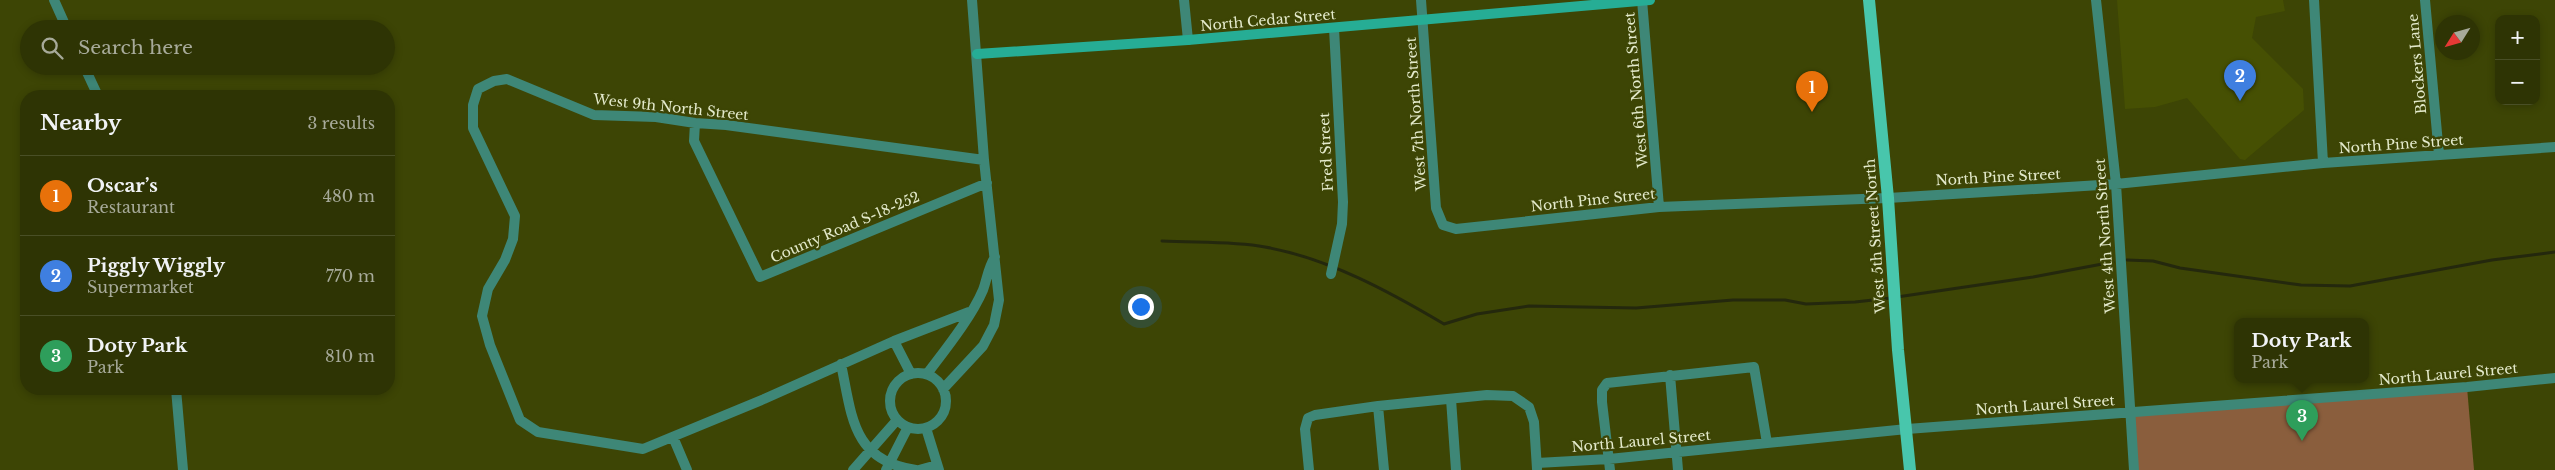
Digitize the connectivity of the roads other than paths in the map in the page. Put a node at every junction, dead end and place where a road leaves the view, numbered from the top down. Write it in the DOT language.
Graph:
graph roads {
  1 [pos="54,0"];
  2 [pos="972,0"];
  3 [pos="1184,0"];
  4 [pos="1421,0"];
  5 [pos="1644,0"];
  6 [pos="1869,0"];
  7 [pos="2096,0"];
  8 [pos="2314,0"];
  9 [pos="2426,0"];
  10 [pos="63,20"];
  11 [pos="1423,20"];
  12 [pos="1334,28"];
  13 [pos="1188,40"];
  14 [pos="977,54"];
  15 [pos="88,75"];
  16 [pos="95,90"];
  17 [pos="695,123"];
  18 [pos="2555,147"];
  19 [pos="2439,155"];
  20 [pos="984,160"];
  21 [pos="2323,163"];
  22 [pos="987,183"];
  23 [pos="2116,184"];
  24 [pos="1888,198"];
  25 [pos="1660,207"];
  26 [pos="1443,225"];
  27 [pos="995,258"];
  28 [pos="1331,274"];
  29 [pos="982,290"];
  30 [pos="999,293"];
  31 [pos="969,312"];
  32 [pos="894,341"];
  33 [pos="841,364"];
  34 [pos="911,374"];
  35 [pos="927,374"];
  36 [pos="1670,375"];
  37 [pos="2555,378"];
  38 [pos="943,389"];
  39 [pos="177,395"];
  40 [pos="1451,399"];
  41 [pos="1378,406"];
  42 [pos="2130,412"];
  43 [pos="897,420"];
  44 [pos="908,427"];
  45 [pos="926,428"];
  46 [pos="1907,429"];
  47 [pos="673,437"];
  48 [pos="1767,443"];
  49 [pos="870,449"];
  50 [pos="1676,452"];
  51 [pos="1610,465"];
  52 [pos="888,467"];
  53 [pos="1537,467"];
  54 [pos="938,468"];
  55 [pos="183,470"];
  56 [pos="687,470"];
  57 [pos="853,470"];
  58 [pos="917,470"];
  59 [pos="1309,470"];
  60 [pos="1384,470"];
  61 [pos="1456,470"];
  62 [pos="1678,470"];
  63 [pos="1910,470"];
  64 [pos="2134,470"];
  1 -- 10 [label="street"];
  2 -- 14 [label="street"];
  3 -- 13 [label="street"];
  4 -- 11 [label="street, West 7th North Street"];
  5 -- 11 [label="street, North Cedar Street"];
  5 -- 25 [label="street, West 6th North Street"];
  6 -- 24 [label="main road, West 5th Street North"];
  7 -- 23 [label="street, West 4th North Street"];
  8 -- 21 [label="street"];
  9 -- 19 [label="street, Blockers Lane"];
  11 -- 12 [label="street, North Cedar Street"];
  11 -- 26 [label="street, West 7th North Street"];
  12 -- 13 [label="street, North Cedar Street"];
  12 -- 28 [label="street, Fred Street"];
  13 -- 14 [label="street, North Cedar Street"];
  14 -- 20 [label="street"];
  15 -- 16 [label="street"];
  17 -- 20 [label="street, West 9th North Street"];
  17 -- 22 [label="street, County Road S-18-252"];
  17 -- 47 [label="street, West 9th North Street"];
  18 -- 19 [label="street, North Pine Street"];
  19 -- 21 [label="street, North Pine Street"];
  20 -- 22 [label="street"];
  21 -- 23 [label="street, North Pine Street"];
  22 -- 27 [label="street"];
  23 -- 24 [label="street, North Pine Street"];
  23 -- 42 [label="street, West 4th North Street"];
  24 -- 25 [label="street, North Pine Street"];
  24 -- 46 [label="main road, West 5th Street North"];
  25 -- 26 [label="street, North Pine Street"];
  27 -- 29 [label="street"];
  27 -- 30 [label="street"];
  29 -- 30 [label="street"];
  29 -- 31 [label="street"];
  30 -- 38 [label="street"];
  31 -- 32 [label="street, West 9th North Street"];
  31 -- 35 [label="street"];
  32 -- 33 [label="street, West 9th North Street"];
  32 -- 34 [label="street"];
  33 -- 47 [label="street, West 9th North Street"];
  33 -- 49 [label="street"];
  34 -- 35 [label="street"];
  34 -- 43 [label="street"];
  35 -- 38 [label="street"];
  36 -- 48 [label="street"];
  36 -- 50 [label="street"];
  36 -- 51 [label="street"];
  37 -- 42 [label="street, North Laurel Street"];
  38 -- 45 [label="street"];
  39 -- 55 [label="street"];
  40 -- 41 [label="street"];
  40 -- 53 [label="street"];
  40 -- 61 [label="street"];
  41 -- 59 [label="street"];
  41 -- 60 [label="street"];
  42 -- 46 [label="street, North Laurel Street"];
  42 -- 64 [label="street, West 4th North Street"];
  43 -- 44 [label="street"];
  43 -- 49 [label="street"];
  44 -- 45 [label="street"];
  44 -- 52 [label="street"];
  45 -- 54 [label="street"];
  46 -- 48 [label="street, North Laurel Street"];
  46 -- 63 [label="main road, West 5th Street North"];
  47 -- 56 [label="street"];
  48 -- 50 [label="street, North Laurel Street"];
  49 -- 52 [label="street"];
  49 -- 57 [label="street"];
  50 -- 51 [label="street, North Laurel Street"];
  50 -- 62 [label="street"];
  51 -- 53 [label="street, North Laurel Street"];
  52 -- 58 [label="street"];
  54 -- 58 [label="street"];
}
